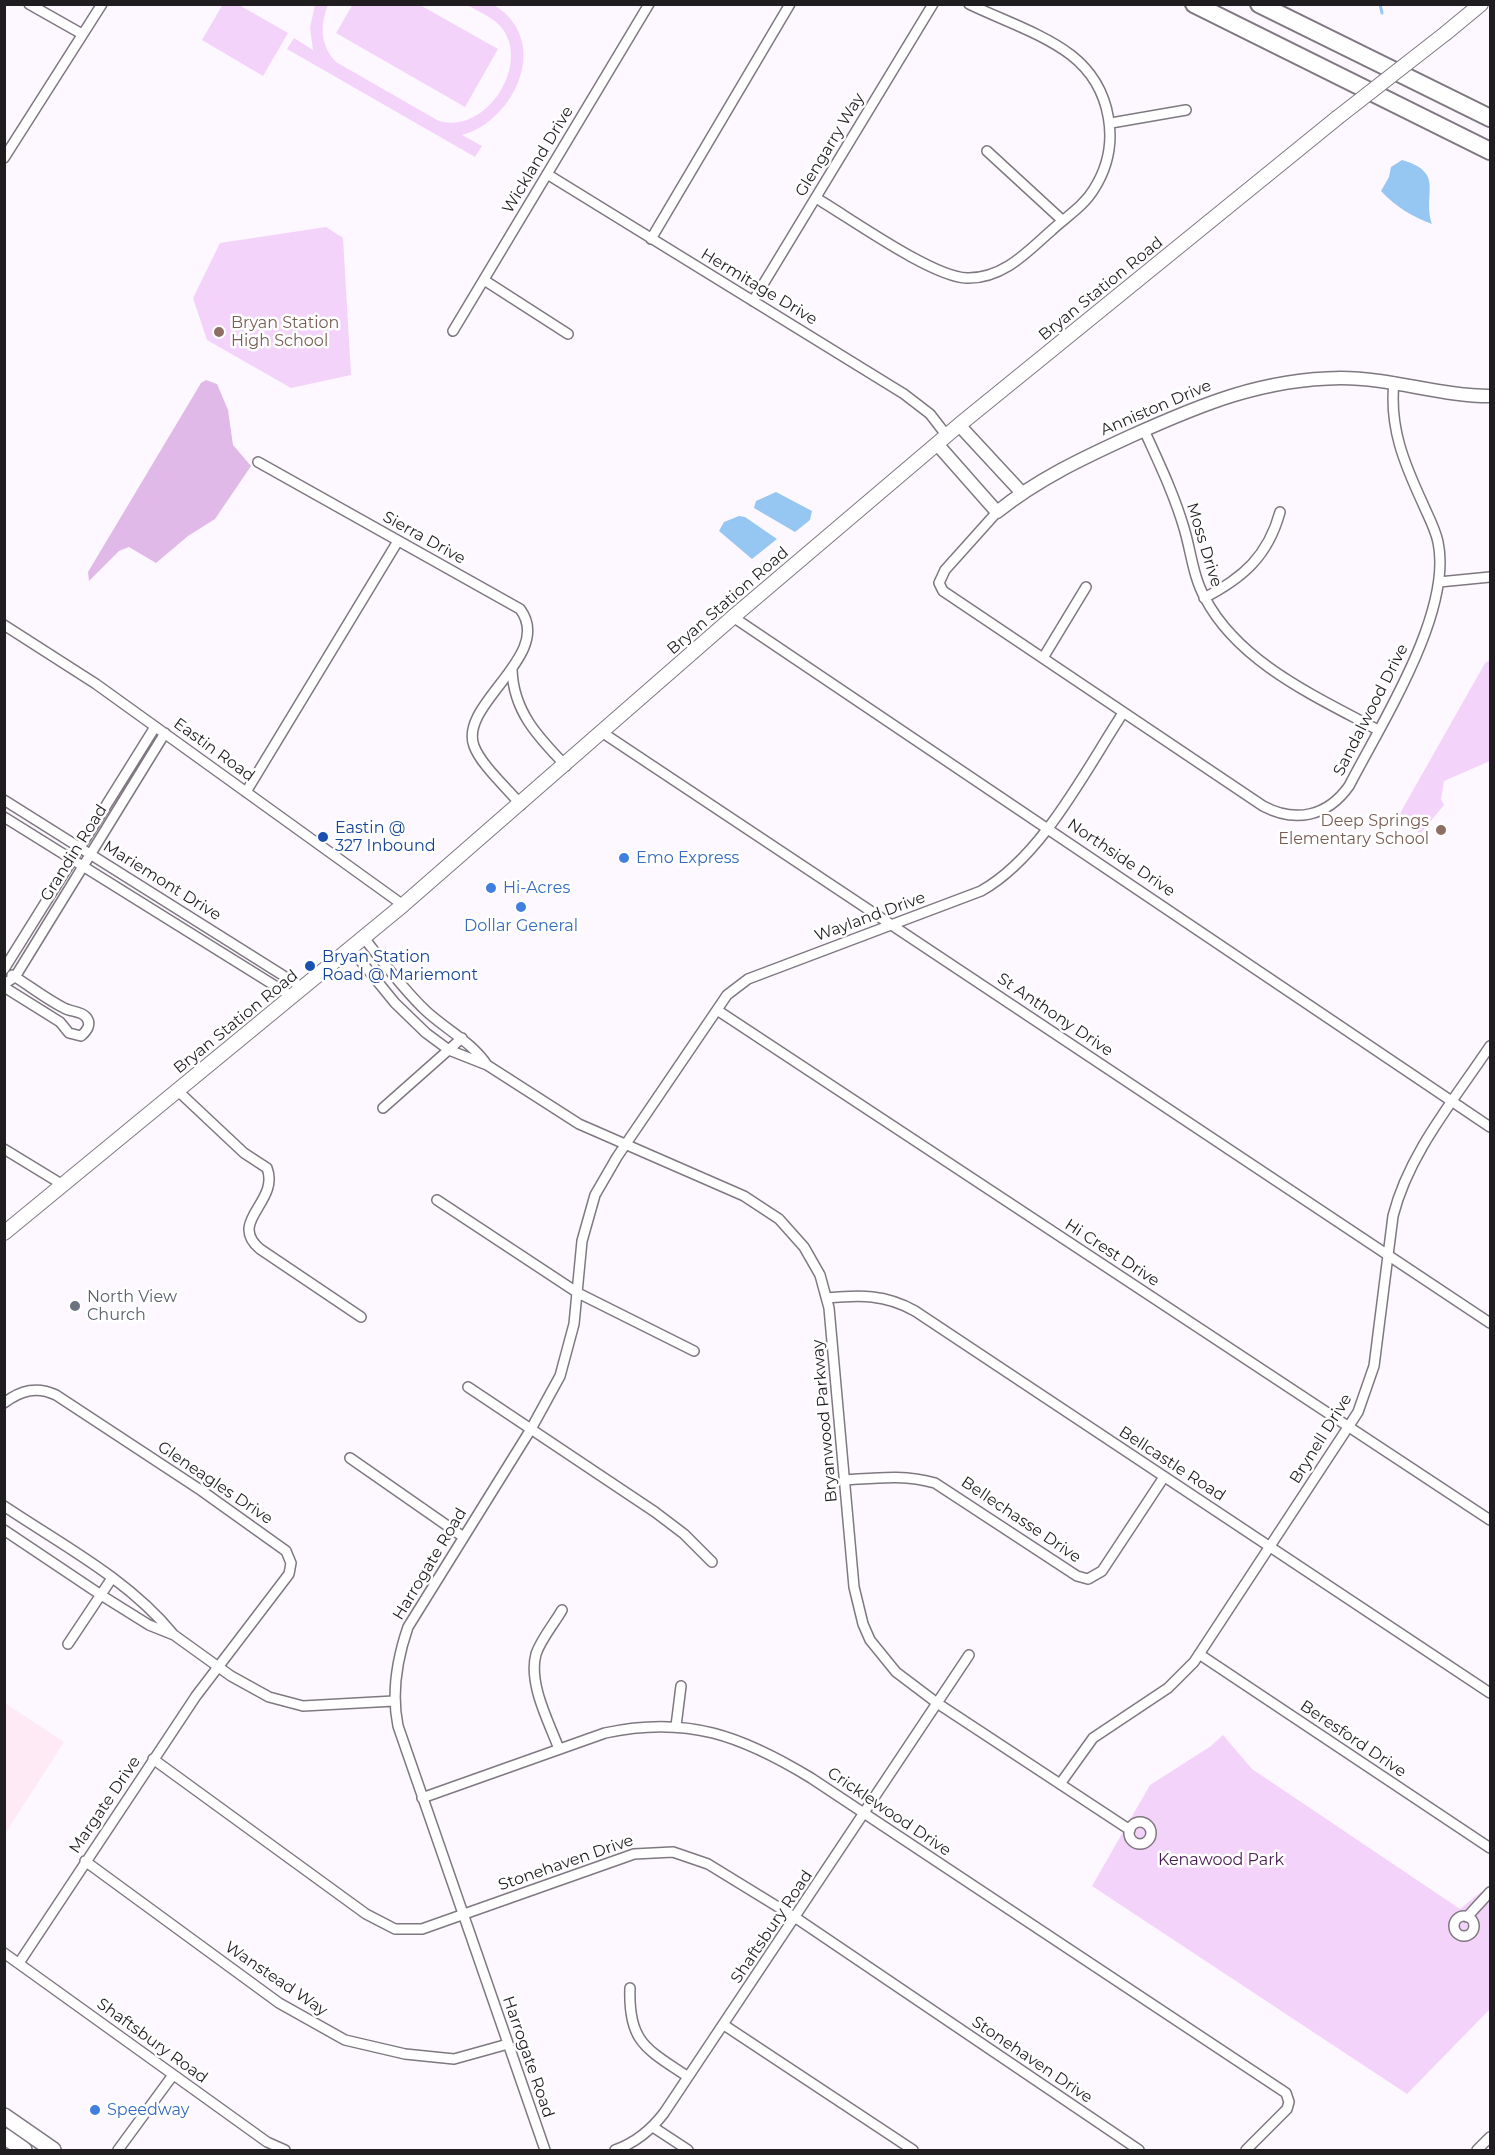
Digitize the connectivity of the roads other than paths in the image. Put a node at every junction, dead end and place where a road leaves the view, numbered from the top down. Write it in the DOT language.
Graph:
graph roads {
  1 [pos="29,4"];
  2 [pos="102,4"];
  3 [pos="649,4"];
  4 [pos="790,4"];
  5 [pos="933,4"];
  6 [pos="969,4"];
  7 [pos="1194,4"];
  8 [pos="1259,4"];
  9 [pos="1481,4"];
  10 [pos="82,34"];
  11 [pos="1186,110"];
  12 [pos="1491,118"];
  13 [pos="1112,123"];
  14 [pos="987,151"];
  15 [pos="1491,151"];
  16 [pos="4,158"];
  17 [pos="547,174"];
  18 [pos="816,198"];
  19 [pos="1062,220"];
  20 [pos="651,239"];
  21 [pos="484,280"];
  22 [pos="753,301"];
  23 [pos="453,331"];
  24 [pos="568,334"];
  25 [pos="1394,382"];
  26 [pos="1491,396"];
  27 [pos="959,425"];
  28 [pos="1144,430"];
  29 [pos="942,440"];
  30 [pos="258,462"];
  31 [pos="1022,493"];
  32 [pos="1280,512"];
  33 [pos="997,513"];
  34 [pos="398,541"];
  35 [pos="1491,577"];
  36 [pos="1439,582"];
  37 [pos="939,583"];
  38 [pos="1086,587"];
  39 [pos="1204,598"];
  40 [pos="734,617"];
  41 [pos="4,625"];
  42 [pos="1043,658"];
  43 [pos="512,668"];
  44 [pos="1123,713"];
  45 [pos="156,727"];
  46 [pos="1378,730"];
  47 [pos="165,733"];
  48 [pos="603,733"];
  49 [pos="566,766"];
  50 [pos="246,792"];
  51 [pos="4,801"];
  52 [pos="521,804"];
  53 [pos="4,818"];
  54 [pos="1048,827"];
  55 [pos="80,848"];
  56 [pos="91,855"];
  57 [pos="72,860"];
  58 [pos="84,867"];
  59 [pos="404,905"];
  60 [pos="893,924"];
  61 [pos="364,938"];
  62 [pos="351,949"];
  63 [pos="4,970"];
  64 [pos="15,977"];
  65 [pos="4,985"];
  66 [pos="298,992"];
  67 [pos="717,1010"];
  68 [pos="462,1038"];
  69 [pos="1491,1046"];
  70 [pos="449,1050"];
  71 [pos="488,1065"];
  72 [pos="178,1091"];
  73 [pos="1453,1102"];
  74 [pos="383,1108"];
  75 [pos="1491,1127"];
  76 [pos="625,1145"];
  77 [pos="4,1149"];
  78 [pos="63,1185"];
  79 [pos="437,1200"];
  80 [pos="4,1233"];
  81 [pos="1389,1256"];
  82 [pos="578,1293"];
  83 [pos="827,1298"];
  84 [pos="361,1317"];
  85 [pos="1491,1323"];
  86 [pos="694,1351"];
  87 [pos="468,1387"];
  88 [pos="4,1403"];
  89 [pos="1349,1427"];
  90 [pos="531,1429"];
  91 [pos="350,1458"];
  92 [pos="1164,1477"];
  93 [pos="846,1480"];
  94 [pos="4,1506"];
  95 [pos="15,1513"];
  96 [pos="1491,1520"];
  97 [pos="4,1529"];
  98 [pos="462,1536"];
  99 [pos="1270,1547"];
  100 [pos="712,1562"];
  101 [pos="112,1578"];
  102 [pos="101,1595"];
  103 [pos="562,1610"];
  104 [pos="174,1635"];
  105 [pos="68,1644"];
  106 [pos="1199,1654"];
  107 [pos="969,1655"];
  108 [pos="219,1667"];
  109 [pos="681,1686"];
  110 [pos="1491,1692"];
  111 [pos="394,1701"];
  112 [pos="937,1703"];
  113 [pos="676,1726"];
  114 [pos="559,1749"];
  115 [pos="153,1760"];
  116 [pos="1060,1784"];
  117 [pos="422,1798"];
  118 [pos="864,1814"];
  119 [pos="1130,1830"];
  120 [pos="1491,1848"];
  121 [pos="86,1861"];
  122 [pos="1491,1892"];
  123 [pos="463,1915"];
  124 [pos="1467,1917"];
  125 [pos="796,1918"];
  126 [pos="4,1953"];
  127 [pos="19,1963"];
  128 [pos="630,1988"];
  129 [pos="724,2025"];
  130 [pos="508,2044"];
  131 [pos="173,2075"];
  132 [pos="688,2078"];
  133 [pos="4,2116"];
  134 [pos="653,2127"];
  135 [pos="4,2136"];
  136 [pos="1491,2137"];
  137 [pos="24,2151"];
  138 [pos="53,2151"];
  139 [pos="118,2151"];
  140 [pos="285,2151"];
  141 [pos="545,2151"];
  142 [pos="615,2151"];
  143 [pos="688,2151"];
  144 [pos="913,2151"];
  145 [pos="1139,2151"];
  146 [pos="1246,2151"];
  147 [pos="1477,2151"];
  1 -- 10 [label="street"];
  2 -- 10 [label="street"];
  3 -- 17 [label="street, Wickland Drive"];
  4 -- 20 [label="street"];
  5 -- 18 [label="street, Glengarry Way"];
  6 -- 13 [label="street"];
  7 -- 15 [label="highway"];
  8 -- 12 [label="highway"];
  9 -- 27 [label="main road, Bryan Station Road, bridge"];
  10 -- 16 [label="street"];
  11 -- 13 [label="street"];
  13 -- 19 [label="street"];
  14 -- 19 [label="street"];
  17 -- 20 [label="street, Hermitage Drive"];
  17 -- 21 [label="street, Wickland Drive"];
  18 -- 19 [label="street"];
  18 -- 22 [label="street, Glengarry Way"];
  20 -- 22 [label="street, Hermitage Drive"];
  21 -- 23 [label="street, Wickland Drive"];
  21 -- 24 [label="street"];
  22 -- 29 [label="street, Hermitage Drive"];
  25 -- 26 [label="street, Anniston Drive"];
  25 -- 28 [label="street, Anniston Drive"];
  25 -- 36 [label="street, Sandalwood Drive"];
  27 -- 29 [label="main road, Bryan Station Road"];
  27 -- 31 [label="street"];
  28 -- 31 [label="street, Anniston Drive"];
  28 -- 39 [label="street, Moss Drive"];
  29 -- 33 [label="street"];
  29 -- 40 [label="main road, Bryan Station Road"];
  30 -- 34 [label="street, Sierra Drive"];
  31 -- 33 [label="street, Anniston Drive"];
  32 -- 39 [label="street"];
  33 -- 37 [label="street, Anniston Drive"];
  34 -- 43 [label="street, Sierra Drive"];
  34 -- 50 [label="street"];
  35 -- 36 [label="street"];
  36 -- 46 [label="street, Sandalwood Drive"];
  37 -- 42 [label="street, Sandalwood Drive"];
  38 -- 42 [label="street"];
  39 -- 46 [label="street, Moss Drive"];
  40 -- 48 [label="main road, Bryan Station Road"];
  40 -- 54 [label="street, Northside Drive"];
  41 -- 45 [label="street, Eastin Road"];
  42 -- 44 [label="street, Sandalwood Drive"];
  43 -- 49 [label="street"];
  43 -- 52 [label="street, Sierra Drive"];
  44 -- 46 [label="street, Sandalwood Drive"];
  44 -- 54 [label="street, Wayland Drive"];
  45 -- 47 [label="street, Eastin Road"];
  45 -- 55 [label="street, Grandin Road"];
  47 -- 50 [label="street, Eastin Road"];
  47 -- 56 [label="street, Grandin Road"];
  48 -- 49 [label="main road, Bryan Station Road"];
  48 -- 60 [label="street, St Anthony Drive"];
  49 -- 52 [label="main road, Bryan Station Road"];
  50 -- 59 [label="street, Eastin Road"];
  51 -- 55 [label="street, Mariemont Drive"];
  52 -- 59 [label="main road, Bryan Station Road"];
  53 -- 57 [label="street, Mariemont Drive"];
  54 -- 60 [label="street, Wayland Drive"];
  54 -- 73 [label="street, Northside Drive"];
  55 -- 56 [label="street, Mariemont Drive"];
  55 -- 57 [label="street, Grandin Road"];
  56 -- 58 [label="street, Grandin Road"];
  56 -- 66 [label="street, Mariemont Drive"];
  57 -- 58 [label="street, Mariemont Drive"];
  57 -- 63 [label="street, Grandin Road"];
  58 -- 64 [label="street, Grandin Road"];
  58 -- 66 [label="street, Mariemont Drive"];
  59 -- 61 [label="main road, Bryan Station Road"];
  60 -- 67 [label="street, Wayland Drive"];
  60 -- 81 [label="street, St Anthony Drive"];
  61 -- 62 [label="main road, Bryan Station Road"];
  61 -- 68 [label="street, Bryanwood Parkway"];
  62 -- 66 [label="main road, Bryan Station Road"];
  62 -- 70 [label="street, Bryanwood Parkway"];
  63 -- 64 [label="street"];
  64 -- 65 [label="street, Grandin Road"];
  64 -- 65 [label="street"];
  66 -- 72 [label="main road, Bryan Station Road"];
  67 -- 76 [label="street, Wayland Drive"];
  67 -- 89 [label="street, Hi Crest Drive"];
  68 -- 70 [label="street"];
  68 -- 71 [label="street, Bryanwood Parkway"];
  69 -- 73 [label="street, Brynell Drive"];
  70 -- 71 [label="street, Bryanwood Parkway"];
  70 -- 74 [label="street"];
  71 -- 76 [label="street, Bryanwood Parkway"];
  72 -- 78 [label="main road, Bryan Station Road"];
  72 -- 84 [label="street"];
  73 -- 75 [label="street, Northside Drive"];
  73 -- 81 [label="street, Brynell Drive"];
  76 -- 82 [label="street, Harrogate Road"];
  76 -- 83 [label="street, Bryanwood Parkway"];
  77 -- 78 [label="street"];
  78 -- 80 [label="main road, Bryan Station Road"];
  79 -- 82 [label="street"];
  81 -- 85 [label="street, St Anthony Drive"];
  81 -- 89 [label="street, Brynell Drive"];
  82 -- 86 [label="street"];
  82 -- 90 [label="street, Harrogate Road"];
  83 -- 92 [label="street, Bellcastle Road"];
  83 -- 93 [label="street, Bryanwood Parkway"];
  87 -- 90 [label="street"];
  88 -- 108 [label="street, Gleneagles Drive"];
  89 -- 96 [label="street, Hi Crest Drive"];
  89 -- 99 [label="street, Brynell Drive"];
  90 -- 98 [label="street, Harrogate Road"];
  90 -- 100 [label="street"];
  91 -- 98 [label="street"];
  92 -- 93 [label="street, Bellechasse Drive"];
  92 -- 99 [label="street, Bellcastle Road"];
  93 -- 112 [label="street, Bryanwood Parkway"];
  94 -- 95 [label="street"];
  95 -- 97 [label="street"];
  95 -- 101 [label="street"];
  97 -- 102 [label="street"];
  98 -- 111 [label="street, Harrogate Road"];
  99 -- 106 [label="street, Brynell Drive"];
  99 -- 110 [label="street, Bellcastle Road"];
  101 -- 102 [label="street"];
  101 -- 104 [label="street"];
  102 -- 104 [label="street"];
  102 -- 105 [label="street"];
  103 -- 114 [label="street"];
  104 -- 108 [label="street"];
  106 -- 116 [label="street, Brynell Drive"];
  106 -- 120 [label="street, Beresford Drive"];
  107 -- 112 [label="street, Shaftsbury Road"];
  108 -- 111 [label="street"];
  108 -- 115 [label="street, Margate Drive"];
  109 -- 113 [label="street"];
  111 -- 117 [label="street, Harrogate Road"];
  112 -- 116 [label="street, Bryanwood Parkway"];
  112 -- 118 [label="street, Shaftsbury Road"];
  113 -- 114 [label="street, Cricklewood Drive"];
  113 -- 118 [label="street, Cricklewood Drive"];
  114 -- 117 [label="street, Cricklewood Drive"];
  115 -- 121 [label="street, Margate Drive"];
  115 -- 123 [label="street, Stonehaven Drive"];
  116 -- 119 [label="street, Bryanwood Parkway"];
  117 -- 123 [label="street, Harrogate Road"];
  118 -- 125 [label="street, Shaftsbury Road"];
  118 -- 146 [label="street, Cricklewood Drive"];
  121 -- 127 [label="street, Margate Drive"];
  121 -- 130 [label="street, Wanstead Way"];
  122 -- 124 [label="street"];
  123 -- 125 [label="street, Stonehaven Drive"];
  123 -- 130 [label="street, Harrogate Road"];
  125 -- 129 [label="street, Shaftsbury Road"];
  125 -- 145 [label="street, Stonehaven Drive"];
  126 -- 127 [label="street, Shaftsbury Road"];
  127 -- 131 [label="street, Shaftsbury Road"];
  128 -- 132 [label="street"];
  129 -- 132 [label="street, Shaftsbury Road"];
  129 -- 144 [label="street"];
  130 -- 141 [label="street, Harrogate Road"];
  131 -- 139 [label="street"];
  131 -- 140 [label="street, Shaftsbury Road"];
  132 -- 134 [label="street, Shaftsbury Road"];
  133 -- 138 [label="highway"];
  134 -- 142 [label="street, Shaftsbury Road"];
  134 -- 143 [label="street"];
  135 -- 137 [label="highway"];
  136 -- 147 [label="street"];
}
